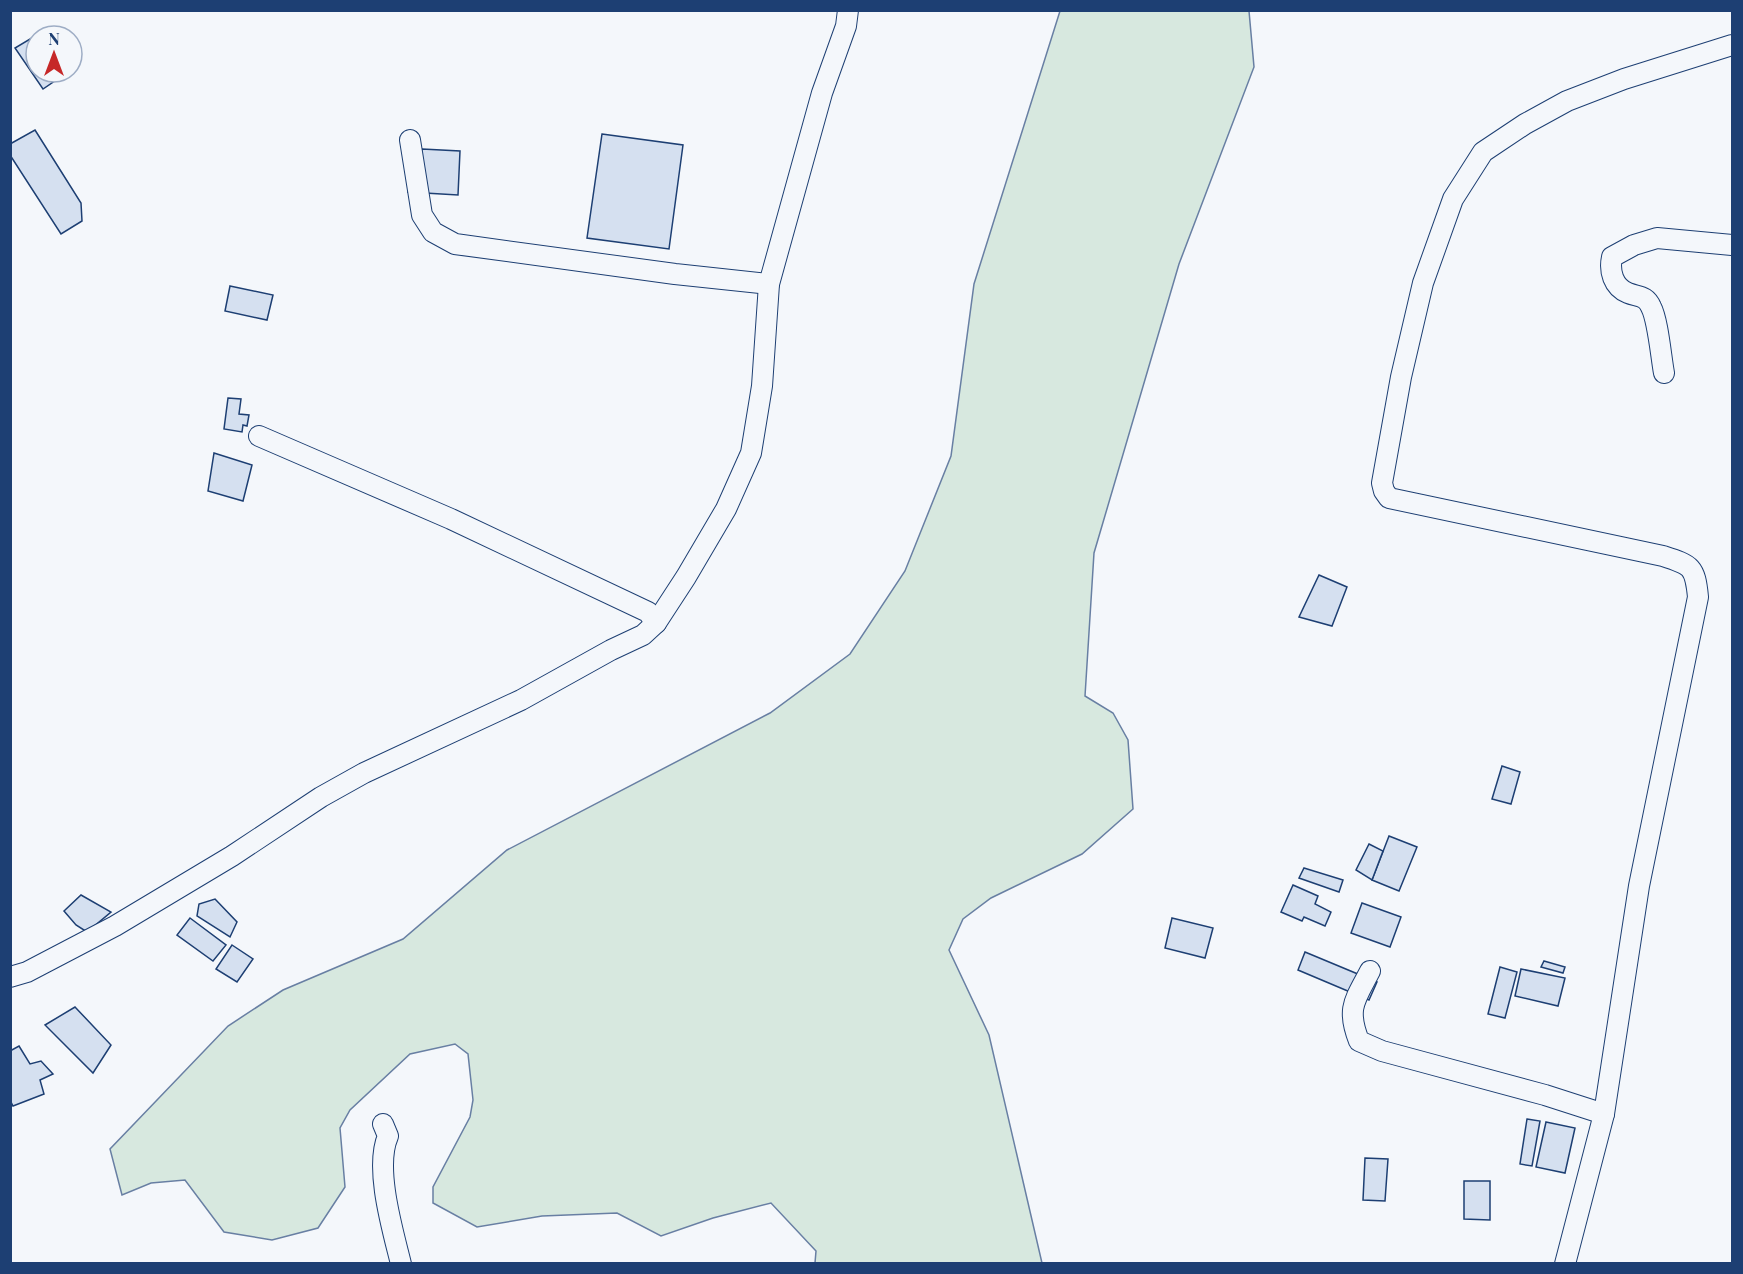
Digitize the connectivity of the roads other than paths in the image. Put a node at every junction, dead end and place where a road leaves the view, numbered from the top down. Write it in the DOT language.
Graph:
graph roads {
  1 [pos="848,10"];
  2 [pos="1732,45"];
  3 [pos="410,140"];
  4 [pos="1732,245"];
  5 [pos="769,284"];
  6 [pos="1664,373"];
  7 [pos="260,436"];
  8 [pos="656,623"];
  9 [pos="1370,971"];
  10 [pos="10,977"];
  11 [pos="1604,1114"];
  12 [pos="383,1124"];
  13 [pos="401,1263"];
  14 [pos="1565,1263"];
  1 -- 5 [label="street"];
  2 -- 11 [label="street"];
  3 -- 5 [label="street"];
  4 -- 6 [label="street"];
  5 -- 8 [label="street"];
  7 -- 8 [label="street"];
  8 -- 10 [label="street"];
  9 -- 11 [label="street"];
  11 -- 14 [label="street"];
  12 -- 13 [label="street"];
}
